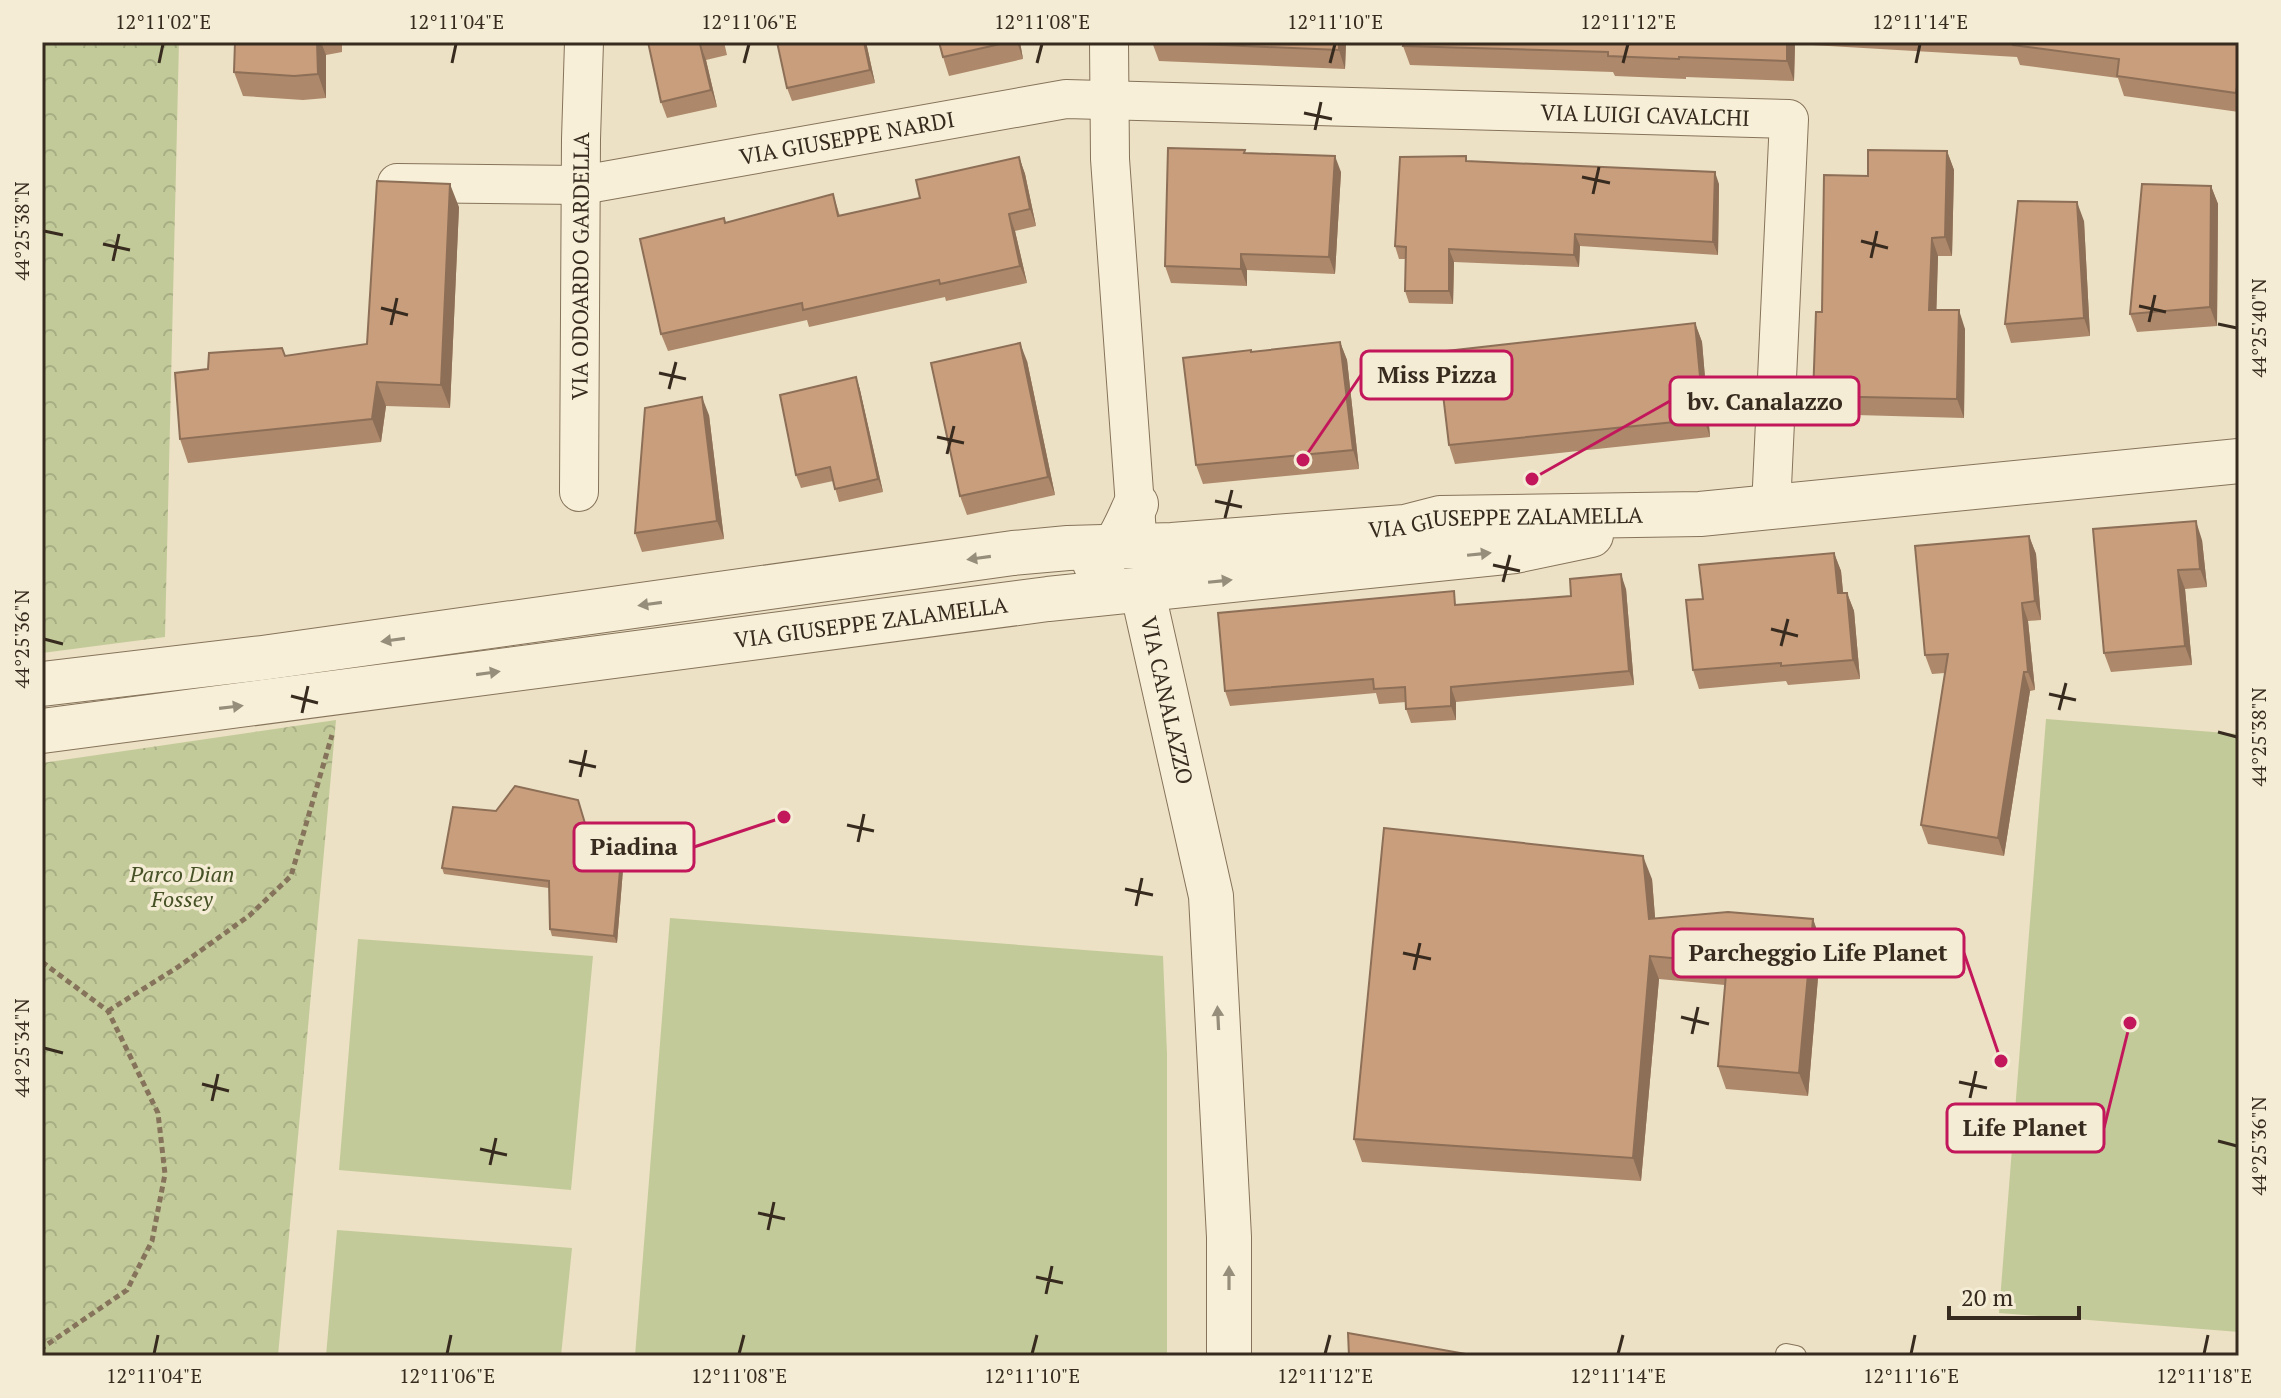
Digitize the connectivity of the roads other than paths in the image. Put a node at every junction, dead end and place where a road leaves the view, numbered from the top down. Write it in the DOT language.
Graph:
graph roads {
  1 [pos="584,42"];
  2 [pos="1109,42"];
  3 [pos="1111,100"];
  4 [pos="396,183"];
  5 [pos="582,185"];
  6 [pos="2239,461"];
  7 [pos="579,492"];
  8 [pos="1771,508"];
  9 [pos="1700,514"];
  10 [pos="1129,532"];
  11 [pos="1142,589"];
  12 [pos="764,635"];
  13 [pos="262,658"];
  14 [pos="42,684"];
  15 [pos="42,706"];
  16 [pos="42,731"];
  17 [pos="1229,1356"];
  1 -- 5 [label="street, VIA ODOARDO GARDELLA"];
  2 -- 3 [label="street, VIA CANALAZZO"];
  3 -- 5 [label="street, VIA GIUSEPPE NARDI"];
  3 -- 8 [label="street, VIA LUIGI CAVALCHI"];
  3 -- 10 [label="street, VIA CANALAZZO"];
  4 -- 5 [label="street, VIA GIUSEPPE NARDI"];
  5 -- 7 [label="street, VIA ODOARDO GARDELLA"];
  6 -- 8 [label="street, VIA GIUSEPPE ZALAMELLA"];
  8 -- 9 [label="street, VIA GIUSEPPE ZALAMELLA"];
  9 -- 10 [label="street, VIA GIUSEPPE ZALAMELLA"];
  11 -- 9 [label="street, VIA GIUSEPPE ZALAMELLA, one-way"];
  10 -- 11 [label="street, VIA CANALAZZO"];
  10 -- 12 [label="street"];
  10 -- 13 [label="street, VIA GIUSEPPE ZALAMELLA, one-way"];
  11 -- 12 [label="street, VIA GIUSEPPE ZALAMELLA"];
  17 -- 11 [label="street, VIA CANALAZZO, one-way"];
  16 -- 12 [label="street, VIA GIUSEPPE ZALAMELLA, one-way"];
  13 -- 14 [label="street, VIA GIUSEPPE ZALAMELLA"];
  13 -- 15 [label="street, VIA GIUSEPPE ZALAMELLA"];
}
